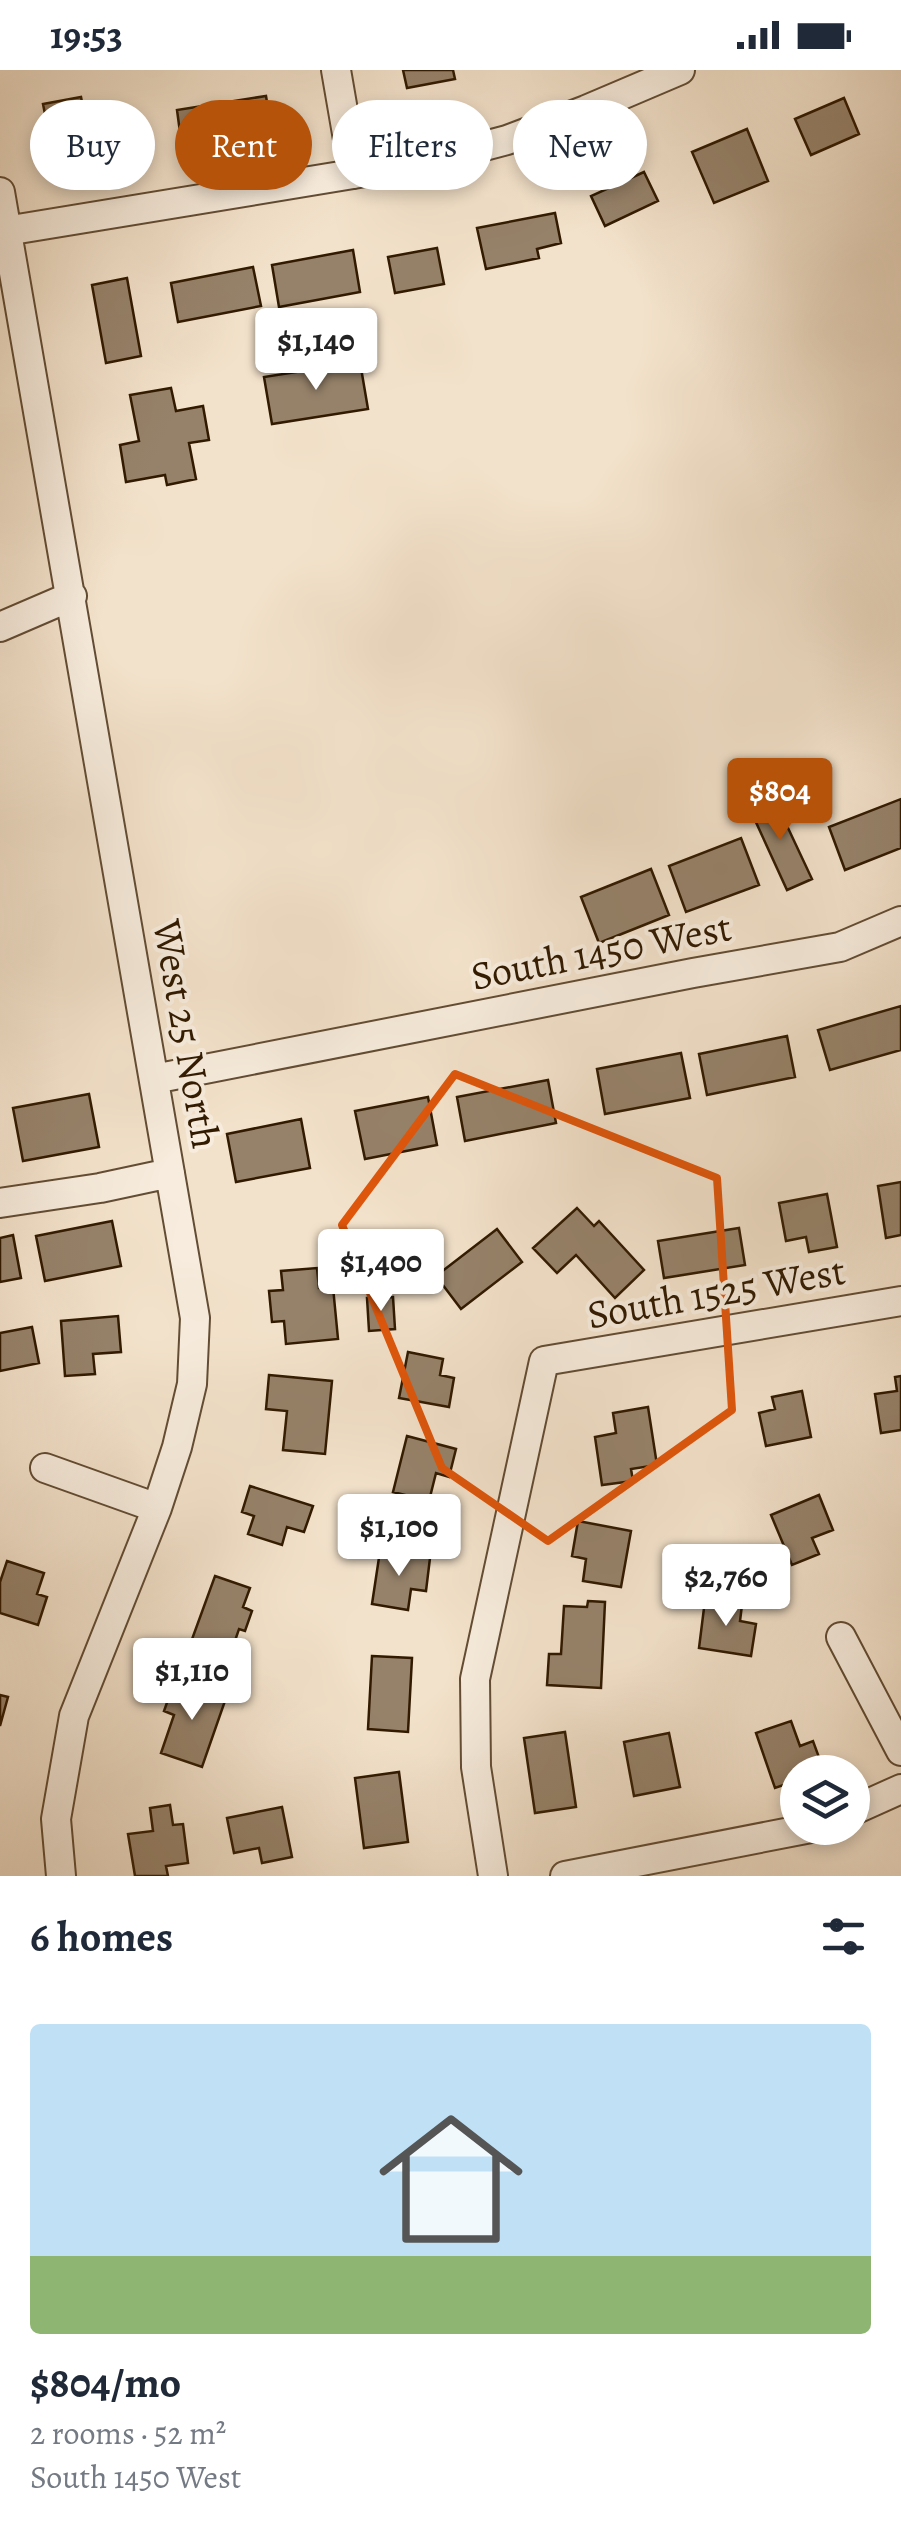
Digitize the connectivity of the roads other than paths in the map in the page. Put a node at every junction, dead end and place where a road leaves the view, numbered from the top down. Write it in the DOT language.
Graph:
graph roads {
  1 [pos="336,70"];
  2 [pos="680,70"];
  3 [pos="341,100"];
  4 [pos="493,144"];
  5 [pos="332,178"];
  6 [pos="0,192"];
  7 [pos="4,232"];
  8 [pos="72,596"];
  9 [pos="0,627"];
  10 [pos="901,920"];
  11 [pos="154,1079"];
  12 [pos="170,1173"];
  13 [pos="0,1203"];
  14 [pos="901,1301"];
  15 [pos="45,1468"];
  16 [pos="157,1508"];
  17 [pos="841,1637"];
  18 [pos="901,1751"];
  19 [pos="901,1789"];
  20 [pos="870,1802"];
  21 [pos="780,1834"];
  22 [pos="61,1876"];
  23 [pos="493,1876"];
  24 [pos="564,1876"];
  1 -- 3 [label="street"];
  2 -- 4 [label="street"];
  5 -- 7 [label="street"];
  6 -- 7 [label="street, West 25 North"];
  7 -- 8 [label="street, West 25 North"];
  8 -- 9 [label="street"];
  8 -- 11 [label="street, West 25 North"];
  10 -- 11 [label="street, South 1450 West"];
  11 -- 12 [label="street, West 25 North"];
  12 -- 13 [label="street"];
  12 -- 16 [label="street, West 25 North"];
  14 -- 23 [label="street, South 1525 West"];
  15 -- 16 [label="street"];
  16 -- 22 [label="street, West 25 North"];
  17 -- 18 [label="street"];
  19 -- 20 [label="street"];
  21 -- 24 [label="street"];
}
